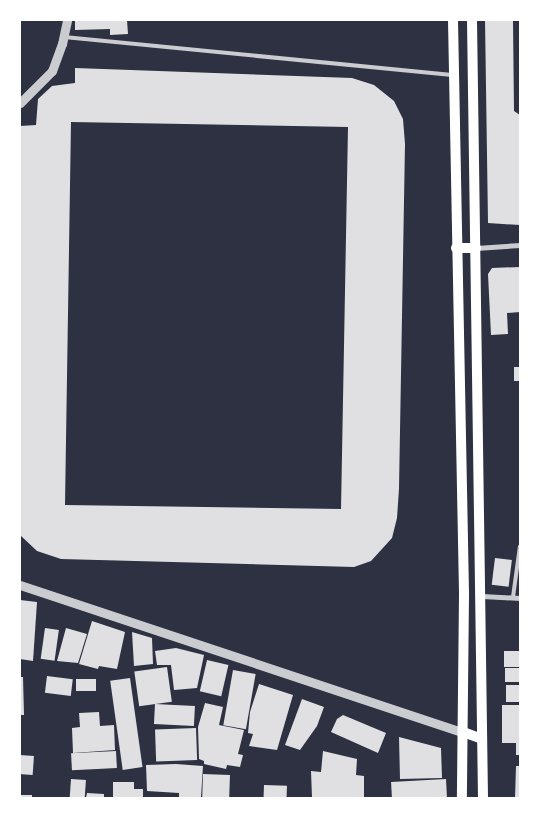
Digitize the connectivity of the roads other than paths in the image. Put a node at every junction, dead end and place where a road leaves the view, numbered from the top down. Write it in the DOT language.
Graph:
graph roads {
  1 [pos="67,20"];
  2 [pos="453,20"];
  3 [pos="472,20"];
  4 [pos="64,36"];
  5 [pos="453,75"];
  6 [pos="20,103"];
  7 [pos="520,246"];
  8 [pos="456,248"];
  9 [pos="476,248"];
  10 [pos="461,463"];
  11 [pos="480,463"];
  12 [pos="520,546"];
  13 [pos="20,585"];
  14 [pos="482,596"];
  15 [pos="512,597"];
  16 [pos="520,598"];
  17 [pos="463,732"];
  18 [pos="482,739"];
  19 [pos="462,798"];
  20 [pos="483,798"];
  1 -- 4 [label="street"];
  2 -- 5 [label="main road"];
  3 -- 9 [label="main road"];
  4 -- 5 [label="lane"];
  4 -- 6 [label="street"];
  5 -- 8 [label="main road"];
  7 -- 9 [label="street"];
  8 -- 9 [label="main road"];
  8 -- 10 [label="main road"];
  9 -- 11 [label="main road"];
  10 -- 11 [label="main road"];
  10 -- 17 [label="main road"];
  11 -- 14 [label="main road"];
  12 -- 15 [label="lane"];
  13 -- 17 [label="street"];
  14 -- 15 [label="street"];
  14 -- 18 [label="main road"];
  15 -- 16 [label="street"];
  17 -- 18 [label="main road"];
  17 -- 19 [label="main road"];
  18 -- 20 [label="main road"];
}
